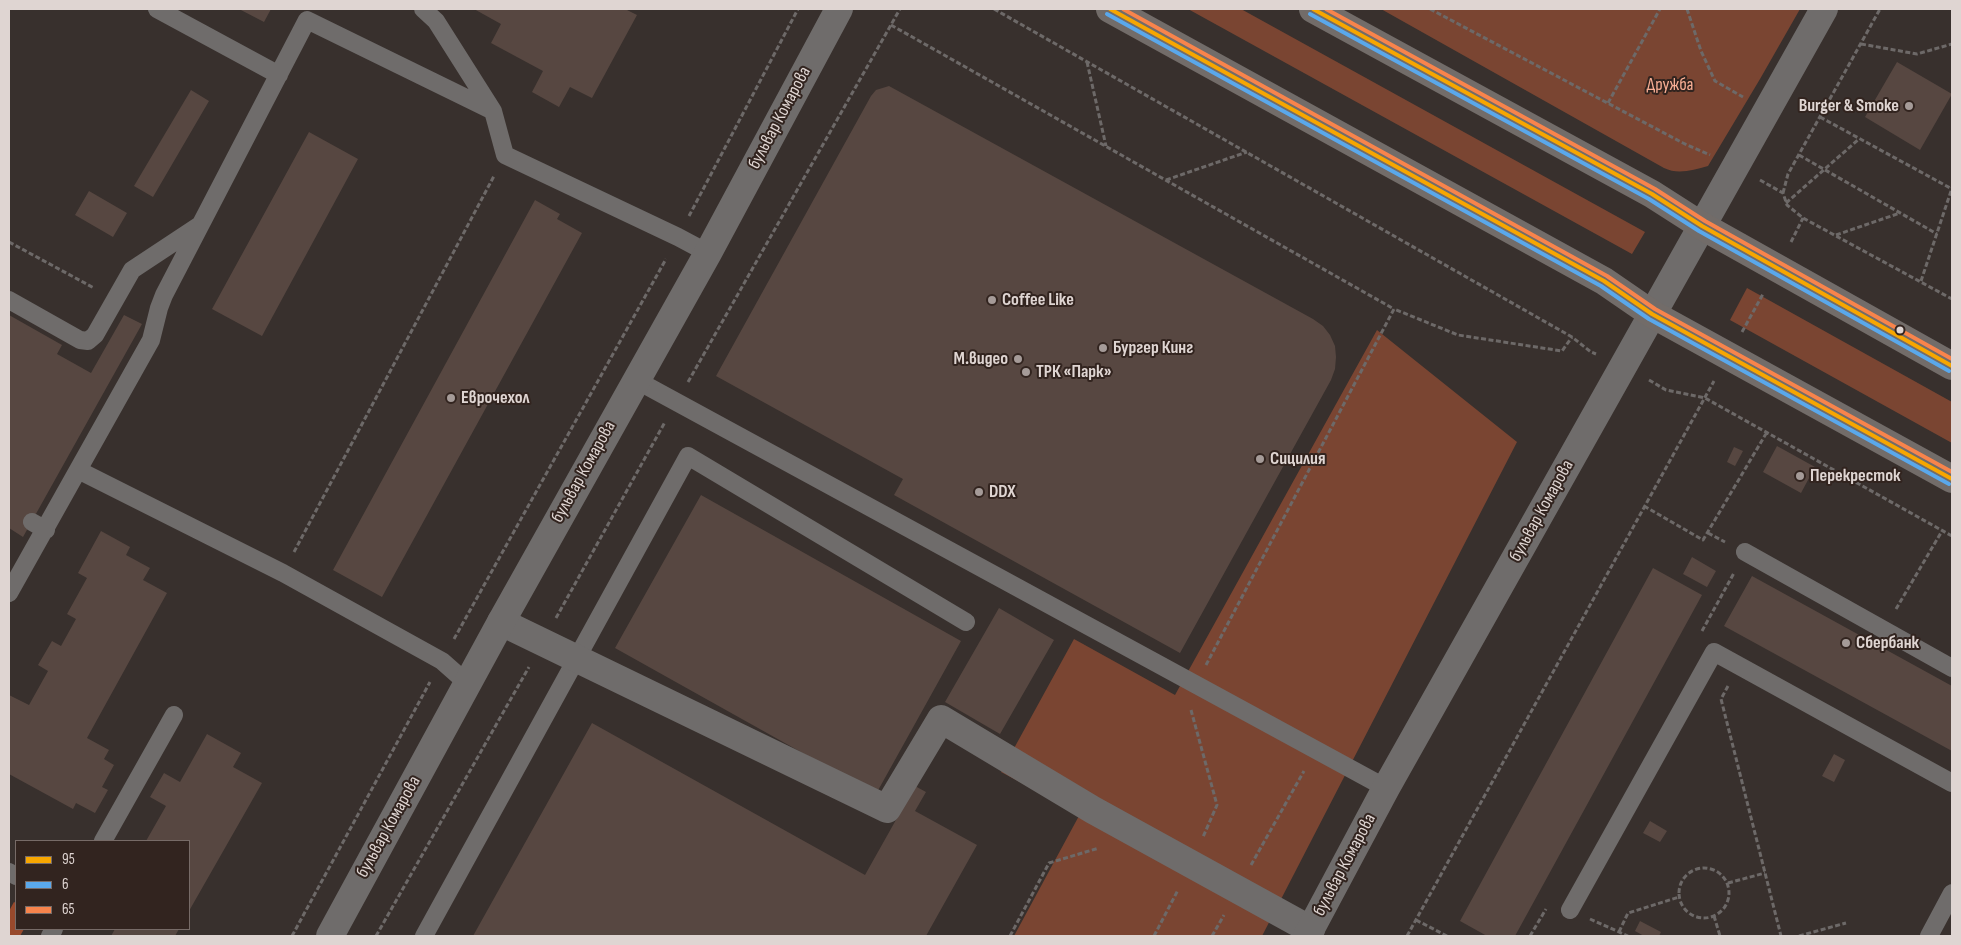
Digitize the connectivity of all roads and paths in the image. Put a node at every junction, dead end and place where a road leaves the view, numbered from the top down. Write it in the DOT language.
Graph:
graph roads {
  1 [pos="157,9"];
  2 [pos="423,9"];
  3 [pos="798,9"];
  4 [pos="839,9"];
  5 [pos="900,9"];
  6 [pos="994,9"];
  7 [pos="1110,9"];
  8 [pos="1313,9"];
  9 [pos="1430,9"];
  10 [pos="1660,9"];
  11 [pos="1687,9"];
  12 [pos="1824,9"];
  13 [pos="1880,9"];
  14 [pos="310,14"];
  15 [pos="891,25"];
  16 [pos="1861,44"];
  17 [pos="1952,44"];
  18 [pos="1087,62"];
  19 [pos="279,75"];
  20 [pos="1748,100"];
  21 [pos="1608,103"];
  22 [pos="493,111"];
  23 [pos="1820,117"];
  24 [pos="1859,138"];
  25 [pos="1106,146"];
  26 [pos="1247,152"];
  27 [pos="505,155"];
  28 [pos="1799,155"];
  29 [pos="1735,167"];
  30 [pos="1824,170"];
  31 [pos="1166,180"];
  32 [pos="1952,188"];
  33 [pos="1782,193"];
  34 [pos="1786,203"];
  35 [pos="1900,213"];
  36 [pos="1803,218"];
  37 [pos="200,225"];
  38 [pos="1702,226"];
  39 [pos="1937,234"];
  40 [pos="1836,236"];
  41 [pos="678,237"];
  42 [pos="9,242"];
  43 [pos="708,253"];
  44 [pos="1777,268"];
  45 [pos="1921,282"];
  46 [pos="114,299"];
  47 [pos="1952,299"];
  48 [pos="9,300"];
  49 [pos="1394,309"];
  50 [pos="1652,314"];
  51 [pos="1572,337"];
  52 [pos="1591,352"];
  53 [pos="1729,356"];
  54 [pos="1952,366"];
  55 [pos="636,380"];
  56 [pos="1705,398"];
  57 [pos="676,402"];
  58 [pos="1766,432"];
  59 [pos="78,470"];
  60 [pos="1952,478"];
  61 [pos="1644,506"];
  62 [pos="1942,531"];
  63 [pos="1952,536"];
  64 [pos="1746,552"];
  65 [pos="14,572"];
  66 [pos="283,573"];
  67 [pos="9,593"];
  68 [pos="501,622"];
  69 [pos="966,622"];
  70 [pos="1884,631"];
  71 [pos="543,643"];
  72 [pos="1714,652"];
  73 [pos="576,659"];
  74 [pos="442,661"];
  75 [pos="1738,666"];
  76 [pos="1952,668"];
  77 [pos="468,684"];
  78 [pos="1196,685"];
  79 [pos="174,715"];
  80 [pos="1315,751"];
  81 [pos="1952,783"];
  82 [pos="1386,788"];
  83 [pos="1128,829"];
  84 [pos="104,840"];
  85 [pos="1192,865"];
  86 [pos="1765,873"];
  87 [pos="1728,883"];
  88 [pos="1237,889"];
  89 [pos="1952,893"];
  90 [pos="1679,897"];
  91 [pos="1570,910"];
  92 [pos="1714,916"];
  93 [pos="1416,920"];
  94 [pos="1846,924"];
  95 [pos="1619,932"];
  96 [pos="1314,934"];
  97 [pos="292,936"];
  98 [pos="330,936"];
  99 [pos="376,936"];
  100 [pos="424,936"];
  101 [pos="1010,936"];
  102 [pos="1154,936"];
  103 [pos="1212,936"];
  104 [pos="1407,936"];
  105 [pos="1447,936"];
  106 [pos="1628,936"];
  107 [pos="1720,936"];
  108 [pos="1781,936"];
  109 [pos="1799,936"];
  110 [pos="1929,936"];
  1 -- 19 [label="lane"];
  2 -- 22 [label="lane"];
  3 -- 41 [label="path"];
  4 -- 43 [label="street, бульвар Комарова"];
  5 -- 15 [label="path"];
  6 -- 18 [label="path"];
  7 -- 50 [label="main road"];
  8 -- 38 [label="main road"];
  9 -- 21 [label="path"];
  10 -- 21 [label="path"];
  11 -- 20 [label="path"];
  12 -- 29 [label="street, бульвар Комарова"];
  13 -- 16 [label="path"];
  14 -- 19 [label="lane"];
  14 -- 22 [label="lane"];
  15 -- 25 [label="path"];
  15 -- 57 [label="path"];
  16 -- 17 [label="path"];
  16 -- 23 [label="path"];
  18 -- 25 [label="path"];
  18 -- 26 [label="path"];
  19 -- 37 [label="lane"];
  21 -- 29 [label="path"];
  22 -- 27 [label="lane"];
  23 -- 24 [label="path"];
  23 -- 28 [label="path"];
  24 -- 30 [label="path"];
  24 -- 32 [label="path"];
  25 -- 31 [label="path"];
  26 -- 31 [label="path"];
  26 -- 51 [label="path"];
  27 -- 41 [label="lane"];
  27 -- 66 [label="path"];
  28 -- 30 [label="path"];
  28 -- 33 [label="path"];
  29 -- 33 [label="path"];
  29 -- 38 [label="street, бульвар Комарова"];
  30 -- 34 [label="path"];
  30 -- 35 [label="path"];
  31 -- 49 [label="path"];
  32 -- 39 [label="path"];
  33 -- 34 [label="path"];
  34 -- 36 [label="path"];
  35 -- 39 [label="path"];
  35 -- 40 [label="path"];
  36 -- 40 [label="path"];
  36 -- 44 [label="path"];
  37 -- 46 [label="lane"];
  37 -- 59 [label="lane"];
  38 -- 44 [label="main road"];
  38 -- 50 [label="street, бульвар Комарова"];
  39 -- 45 [label="path"];
  40 -- 45 [label="path"];
  41 -- 43 [label="lane"];
  41 -- 74 [label="path"];
  42 -- 46 [label="path"];
  43 -- 55 [label="street, бульвар Комарова"];
  44 -- 53 [label="path"];
  44 -- 54 [label="main road"];
  45 -- 47 [label="path"];
  46 -- 48 [label="lane"];
  49 -- 51 [label="path"];
  49 -- 78 [label="path"];
  50 -- 53 [label="main road"];
  50 -- 82 [label="street, бульвар Комарова"];
  51 -- 52 [label="path"];
  53 -- 56 [label="path"];
  53 -- 60 [label="main road"];
  55 -- 57 [label="lane"];
  55 -- 68 [label="street, бульвар Комарова"];
  56 -- 58 [label="path"];
  56 -- 61 [label="path"];
  57 -- 71 [label="path"];
  57 -- 78 [label="lane"];
  58 -- 61 [label="path"];
  58 -- 62 [label="path"];
  59 -- 65 [label="lane"];
  59 -- 66 [label="lane"];
  61 -- 93 [label="path"];
  62 -- 63 [label="path"];
  62 -- 70 [label="path"];
  64 -- 70 [label="lane"];
  64 -- 72 [label="path"];
  65 -- 67 [label="lane"];
  66 -- 74 [label="lane"];
  68 -- 71 [label="street"];
  68 -- 77 [label="street, бульвар Комарова"];
  69 -- 73 [label="lane"];
  70 -- 76 [label="lane"];
  71 -- 73 [label="street"];
  71 -- 99 [label="path"];
  72 -- 75 [label="lane"];
  72 -- 91 [label="lane"];
  73 -- 83 [label="street"];
  73 -- 100 [label="lane"];
  74 -- 77 [label="lane"];
  74 -- 97 [label="path"];
  75 -- 81 [label="lane"];
  75 -- 86 [label="path"];
  77 -- 98 [label="street, бульвар Комарова"];
  78 -- 80 [label="lane"];
  78 -- 85 [label="path"];
  79 -- 84 [label="lane"];
  80 -- 82 [label="lane"];
  80 -- 88 [label="path"];
  82 -- 96 [label="street, бульвар Комарова"];
  83 -- 85 [label="street"];
  83 -- 101 [label="path"];
  85 -- 88 [label="street"];
  85 -- 102 [label="path"];
  86 -- 87 [label="path"];
  86 -- 108 [label="path"];
  87 -- 90 [label="path"];
  87 -- 92 [label="path"];
  88 -- 96 [label="street"];
  88 -- 103 [label="path"];
  89 -- 110 [label="lane"];
  90 -- 92 [label="path"];
  90 -- 95 [label="path"];
  91 -- 95 [label="path"];
  92 -- 107 [label="path"];
  93 -- 104 [label="path"];
  93 -- 105 [label="path"];
  94 -- 109 [label="path"];
  95 -- 106 [label="path"];
}
